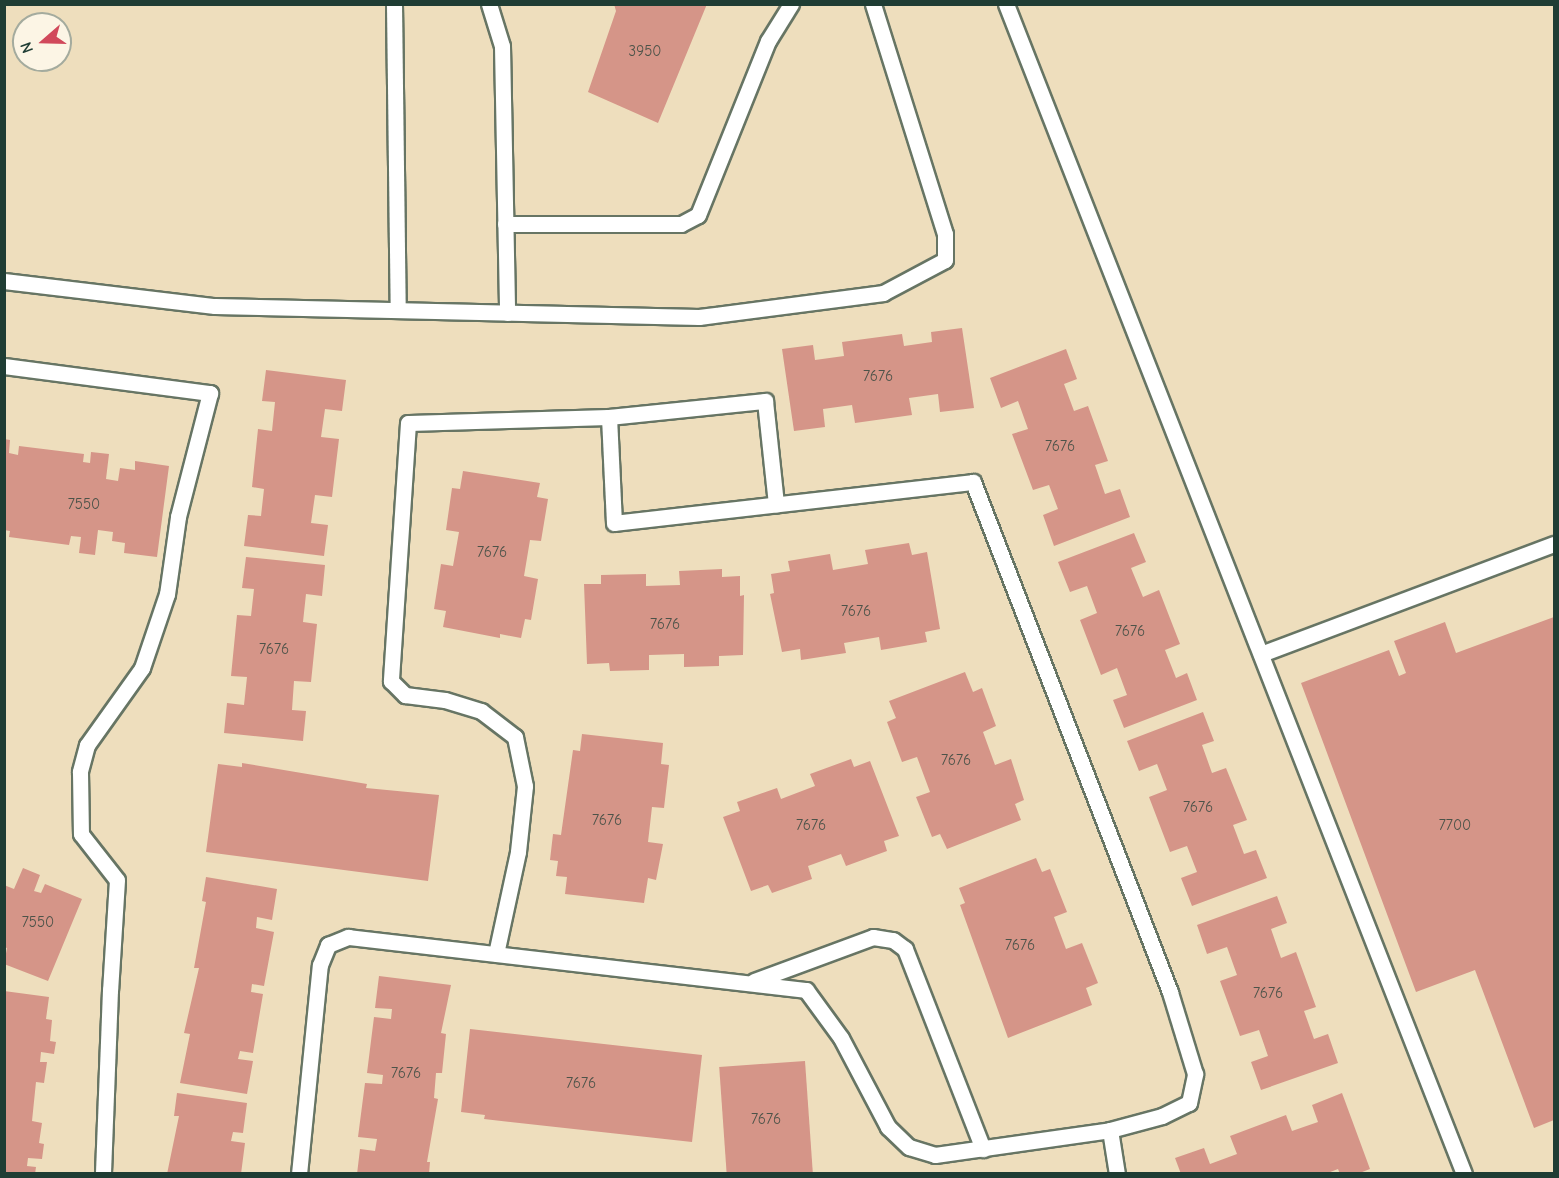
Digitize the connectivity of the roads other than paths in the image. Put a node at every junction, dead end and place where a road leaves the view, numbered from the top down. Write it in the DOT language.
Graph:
graph roads {
  1 [pos="394,4"];
  2 [pos="489,4"];
  3 [pos="791,4"];
  4 [pos="873,4"];
  5 [pos="1006,4"];
  6 [pos="505,224"];
  7 [pos="4,281"];
  8 [pos="398,310"];
  9 [pos="507,313"];
  10 [pos="4,366"];
  11 [pos="609,417"];
  12 [pos="776,504"];
  13 [pos="1554,544"];
  14 [pos="1261,654"];
  15 [pos="496,954"];
  16 [pos="750,983"];
  17 [pos="1110,1130"];
  18 [pos="983,1149"];
  19 [pos="103,1173"];
  20 [pos="299,1173"];
  21 [pos="1117,1173"];
  22 [pos="1464,1173"];
  1 -- 8 [label="lane"];
  2 -- 6 [label="lane"];
  3 -- 6 [label="lane"];
  4 -- 9 [label="lane"];
  5 -- 14 [label="lane"];
  6 -- 9 [label="lane"];
  7 -- 8 [label="lane"];
  8 -- 9 [label="lane"];
  10 -- 19 [label="lane"];
  11 -- 12 [label="lane"];
  11 -- 12 [label="lane"];
  11 -- 15 [label="lane"];
  12 -- 17 [label="lane"];
  13 -- 14 [label="lane"];
  14 -- 22 [label="lane"];
  15 -- 16 [label="lane"];
  15 -- 20 [label="lane"];
  16 -- 18 [label="lane"];
  16 -- 18 [label="lane"];
  17 -- 18 [label="lane"];
  17 -- 21 [label="lane"];
}
